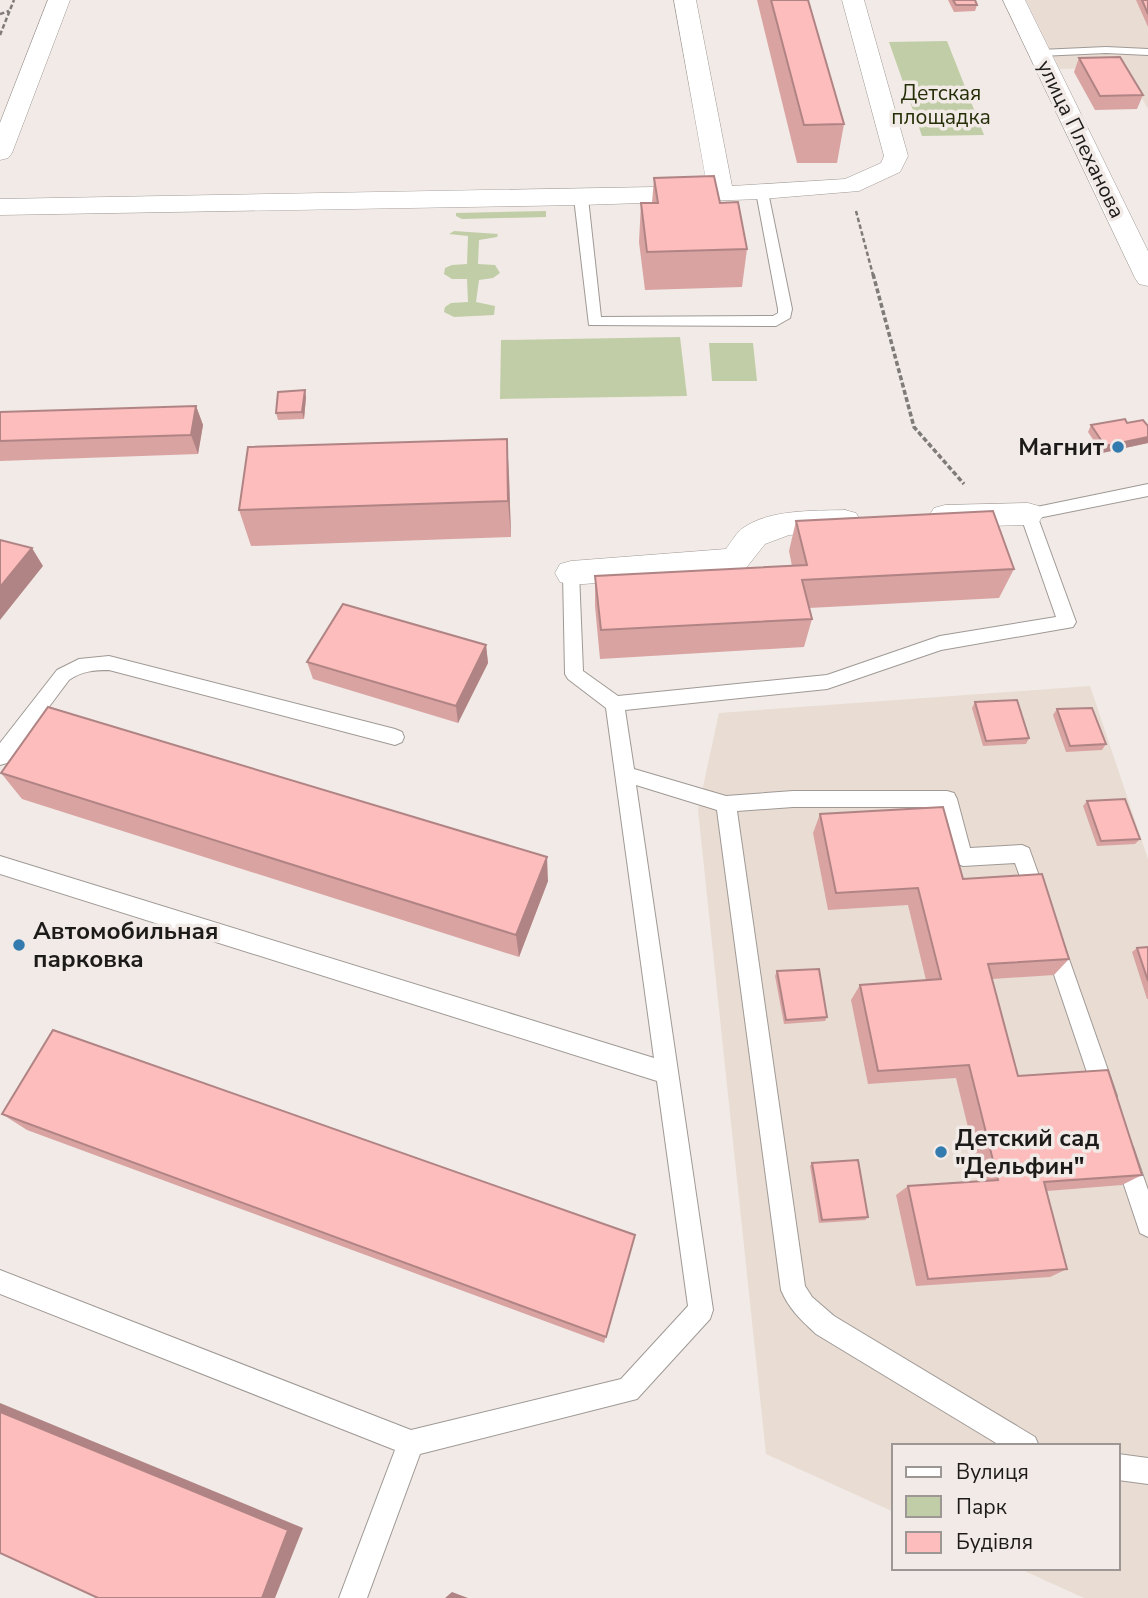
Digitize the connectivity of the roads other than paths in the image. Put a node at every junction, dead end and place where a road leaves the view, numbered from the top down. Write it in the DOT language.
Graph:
graph roads {
  1 [pos="59,0"];
  2 [pos="685,0"];
  3 [pos="853,0"];
  4 [pos="1014,0"];
  5 [pos="1148,52"];
  6 [pos="1040,53"];
  7 [pos="2,145"];
  8 [pos="762,192"];
  9 [pos="721,193"];
  10 [pos="581,198"];
  11 [pos="0,207"];
  12 [pos="1148,278"];
  13 [pos="1148,490"];
  14 [pos="1028,514"];
  15 [pos="922,517"];
  16 [pos="868,520"];
  17 [pos="571,573"];
  18 [pos="615,704"];
  19 [pos="395,737"];
  20 [pos="0,757"];
  21 [pos="625,774"];
  22 [pos="726,804"];
  23 [pos="0,865"];
  24 [pos="667,1073"];
  25 [pos="1148,1225"];
  26 [pos="0,1282"];
  27 [pos="411,1443"];
  28 [pos="1023,1444"];
  29 [pos="1120,1467"];
  30 [pos="1148,1471"];
  31 [pos="353,1598"];
  1 -- 7 [label="street"];
  2 -- 9 [label="street"];
  3 -- 8 [label="street"];
  4 -- 6 [label="street, улица Плеханова"];
  5 -- 6 [label="lane"];
  6 -- 12 [label="street, улица Плеханова"];
  8 -- 9 [label="street"];
  8 -- 10 [label="lane"];
  9 -- 10 [label="street"];
  10 -- 11 [label="street"];
  13 -- 14 [label="lane"];
  14 -- 15 [label="street"];
  14 -- 18 [label="lane"];
  16 -- 17 [label="street"];
  17 -- 18 [label="lane"];
  18 -- 21 [label="lane"];
  19 -- 20 [label="lane"];
  21 -- 22 [label="lane"];
  21 -- 24 [label="lane"];
  22 -- 25 [label="lane"];
  22 -- 28 [label="lane"];
  23 -- 24 [label="lane"];
  24 -- 27 [label="lane"];
  26 -- 27 [label="lane"];
  27 -- 31 [label="lane"];
  29 -- 30 [label="lane"];
}
